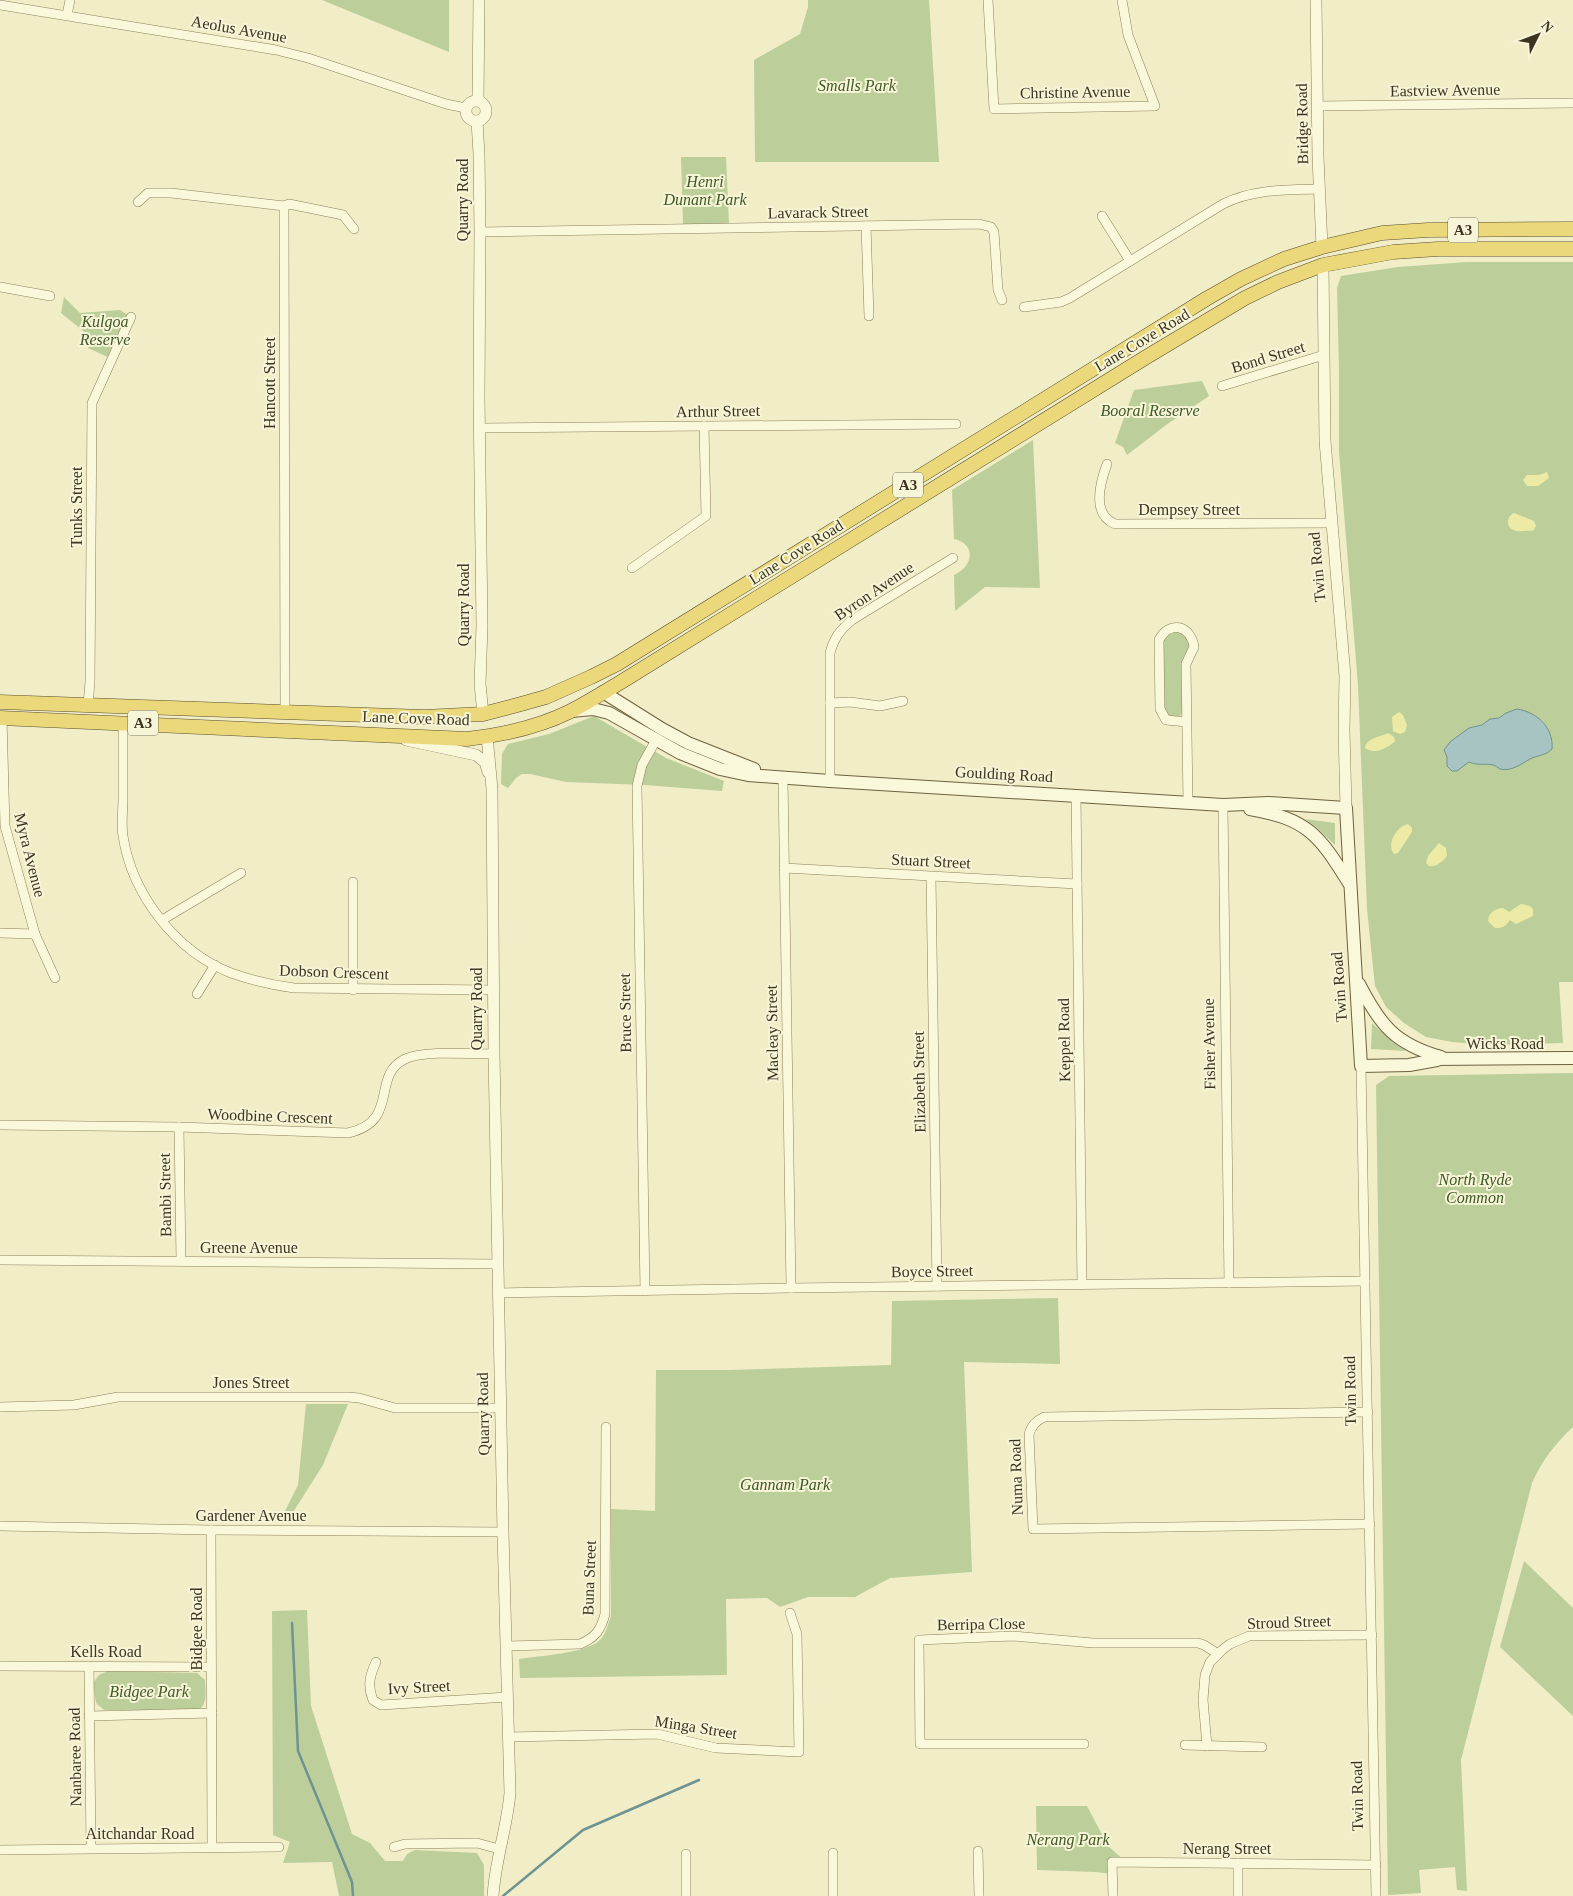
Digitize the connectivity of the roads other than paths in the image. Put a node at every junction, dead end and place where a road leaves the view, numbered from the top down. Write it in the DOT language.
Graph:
graph roads {
  1 [pos="70,0"];
  2 [pos="479,0"];
  3 [pos="988,0"];
  4 [pos="1122,0"];
  5 [pos="1316,0"];
  6 [pos="0,4"];
  7 [pos="68,15"];
  8 [pos="478,101"];
  9 [pos="1573,103"];
  10 [pos="1317,106"];
  11 [pos="466,108"];
  12 [pos="477,121"];
  13 [pos="1320,189"];
  14 [pos="138,202"];
  15 [pos="284,206"];
  16 [pos="1102,216"];
  17 [pos="866,226"];
  18 [pos="354,229"];
  19 [pos="1573,229"];
  20 [pos="480,232"];
  21 [pos="1322,247"];
  22 [pos="1573,249"];
  23 [pos="1130,261"];
  24 [pos="1323,265"];
  25 [pos="0,287"];
  26 [pos="50,296"];
  27 [pos="1002,300"];
  28 [pos="1024,306"];
  29 [pos="868,316"];
  30 [pos="131,317"];
  31 [pos="1324,356"];
  32 [pos="1222,386"];
  33 [pos="956,424"];
  34 [pos="704,426"];
  35 [pos="480,428"];
  36 [pos="1107,464"];
  37 [pos="1331,523"];
  38 [pos="953,558"];
  39 [pos="632,568"];
  40 [pos="603,692"];
  41 [pos="546,697"];
  42 [pos="903,701"];
  43 [pos="0,702"];
  44 [pos="830,703"];
  45 [pos="88,705"];
  46 [pos="285,712"];
  47 [pos="569,712"];
  48 [pos="483,714"];
  49 [pos="1,718"];
  50 [pos="123,722"];
  51 [pos="1187,722"];
  52 [pos="389,735"];
  53 [pos="659,735"];
  54 [pos="487,736"];
  55 [pos="783,778"];
  56 [pos="830,781"];
  57 [pos="492,788"];
  58 [pos="1076,795"];
  59 [pos="1188,802"];
  60 [pos="1223,805"];
  61 [pos="1268,812"];
  62 [pos="1346,812"];
  63 [pos="1316,836"];
  64 [pos="784,868"];
  65 [pos="241,873"];
  66 [pos="931,877"];
  67 [pos="353,882"];
  68 [pos="1077,884"];
  69 [pos="1350,885"];
  70 [pos="162,920"];
  71 [pos="0,933"];
  72 [pos="35,934"];
  73 [pos="214,965"];
  74 [pos="55,978"];
  75 [pos="1356,978"];
  76 [pos="353,990"];
  77 [pos="494,990"];
  78 [pos="197,994"];
  79 [pos="494,1054"];
  80 [pos="1573,1058"];
  81 [pos="1451,1059"];
  82 [pos="1361,1061"];
  83 [pos="0,1125"];
  84 [pos="179,1128"];
  85 [pos="0,1260"];
  86 [pos="180,1261"];
  87 [pos="498,1264"];
  88 [pos="1365,1281"];
  89 [pos="1228,1282"];
  90 [pos="1082,1285"];
  91 [pos="937,1286"];
  92 [pos="791,1288"];
  93 [pos="645,1291"];
  94 [pos="499,1293"];
  95 [pos="0,1407"];
  96 [pos="500,1408"];
  97 [pos="1368,1412"];
  98 [pos="606,1427"];
  99 [pos="1370,1524"];
  100 [pos="0,1526"];
  101 [pos="211,1530"];
  102 [pos="502,1532"];
  103 [pos="790,1613"];
  104 [pos="1372,1635"];
  105 [pos="506,1646"];
  106 [pos="1218,1654"];
  107 [pos="376,1662"];
  108 [pos="0,1666"];
  109 [pos="89,1666"];
  110 [pos="212,1667"];
  111 [pos="508,1697"];
  112 [pos="212,1713"];
  113 [pos="89,1716"];
  114 [pos="508,1737"];
  115 [pos="1084,1744"];
  116 [pos="1185,1745"];
  117 [pos="1207,1746"];
  118 [pos="1262,1747"];
  119 [pos="212,1847"];
  120 [pos="279,1847"];
  121 [pos="394,1847"];
  122 [pos="91,1848"];
  123 [pos="0,1850"];
  124 [pos="499,1850"];
  125 [pos="978,1851"];
  126 [pos="833,1853"];
  127 [pos="686,1854"];
  128 [pos="1238,1863"];
  129 [pos="1376,1865"];
  130 [pos="493,1896"];
  131 [pos="686,1896"];
  132 [pos="833,1896"];
  133 [pos="979,1896"];
  134 [pos="1113,1896"];
  135 [pos="1238,1896"];
  136 [pos="1376,1896"];
  1 -- 7 [label="street"];
  2 -- 8 [label="street"];
  3 -- 4 [label="street, Christine Avenue"];
  5 -- 10 [label="street, Bridge Road"];
  6 -- 7 [label="street, Aeolus Avenue"];
  7 -- 11 [label="street, Aeolus Avenue"];
  8 -- 11 [label="street"];
  8 -- 12 [label="street"];
  9 -- 10 [label="street, Eastview Avenue"];
  10 -- 13 [label="street, Bridge Road"];
  11 -- 12 [label="street"];
  12 -- 20 [label="street, Quarry Road"];
  13 -- 21 [label="street, Bridge Road"];
  13 -- 23 [label="street"];
  14 -- 15 [label="street"];
  15 -- 18 [label="street"];
  15 -- 46 [label="street, Hancott Street"];
  16 -- 23 [label="street"];
  17 -- 20 [label="street, Lavarack Street"];
  17 -- 27 [label="street, Lavarack Street"];
  17 -- 29 [label="street"];
  19 -- 21 [label="highway, Lane Cove Road / A3"];
  20 -- 35 [label="street, Quarry Road"];
  21 -- 24 [label="highway, Twin Road"];
  21 -- 41 [label="highway, Lane Cove Road / A3"];
  22 -- 24 [label="highway, Lane Cove Road / A3"];
  23 -- 28 [label="street"];
  24 -- 31 [label="street, Twin Road"];
  24 -- 40 [label="highway, Lane Cove Road / A3"];
  25 -- 26 [label="street"];
  30 -- 45 [label="street, Tunks Street"];
  31 -- 32 [label="street, Bond Street"];
  31 -- 37 [label="street, Twin Road"];
  33 -- 34 [label="street, Arthur Street"];
  34 -- 35 [label="street, Arthur Street"];
  34 -- 39 [label="street"];
  35 -- 48 [label="street, Quarry Road"];
  36 -- 37 [label="street, Dempsey Street"];
  37 -- 62 [label="street, Twin Road"];
  38 -- 44 [label="street, Byron Avenue"];
  40 -- 41 [label="highway"];
  40 -- 47 [label="highway, Lane Cove Road / A3"];
  40 -- 53 [label="main road, Goulding Road"];
  41 -- 48 [label="highway, Lane Cove Road / A3"];
  42 -- 44 [label="street"];
  43 -- 45 [label="highway, Lane Cove Road / A3"];
  44 -- 56 [label="street, Byron Avenue"];
  45 -- 46 [label="highway, Lane Cove Road / A3"];
  46 -- 48 [label="highway, Lane Cove Road / A3"];
  47 -- 53 [label="main road, Goulding Road"];
  47 -- 54 [label="highway, Lane Cove Road / A3"];
  48 -- 54 [label="highway, Quarry Road"];
  49 -- 50 [label="highway, Lane Cove Road / A3"];
  49 -- 72 [label="street, Myra Avenue"];
  50 -- 52 [label="highway, Lane Cove Road / A3"];
  50 -- 70 [label="street, Dobson Crescent"];
  51 -- 51 [label="street"];
  51 -- 59 [label="street"];
  52 -- 54 [label="highway, Lane Cove Road / A3"];
  52 -- 57 [label="street"];
  53 -- 55 [label="main road, Goulding Road"];
  53 -- 93 [label="street, Bruce Street"];
  54 -- 57 [label="street, Quarry Road"];
  55 -- 56 [label="main road, Goulding Road"];
  55 -- 64 [label="street, Macleay Street"];
  56 -- 58 [label="main road, Goulding Road"];
  57 -- 77 [label="street, Quarry Road"];
  58 -- 59 [label="main road, Goulding Road"];
  58 -- 68 [label="street, Keppel Road"];
  59 -- 60 [label="main road, Goulding Road"];
  60 -- 61 [label="main road, Goulding Road"];
  60 -- 62 [label="main road, Goulding Road"];
  60 -- 89 [label="street, Fisher Avenue"];
  61 -- 62 [label="main road"];
  61 -- 63 [label="main road, Goulding Road"];
  62 -- 69 [label="main road, Twin Road"];
  63 -- 69 [label="main road, Twin Road"];
  64 -- 66 [label="street, Stuart Street"];
  64 -- 92 [label="street, Macleay Street"];
  65 -- 70 [label="street"];
  66 -- 68 [label="street, Stuart Street"];
  66 -- 91 [label="street, Elizabeth Street"];
  67 -- 76 [label="street"];
  68 -- 90 [label="street, Keppel Road"];
  69 -- 75 [label="main road, Twin Road"];
  70 -- 73 [label="street, Dobson Crescent"];
  71 -- 72 [label="street"];
  72 -- 74 [label="street, Myra Avenue"];
  73 -- 76 [label="street, Dobson Crescent"];
  73 -- 78 [label="street"];
  75 -- 81 [label="main road"];
  75 -- 82 [label="main road, Twin Road"];
  76 -- 77 [label="street, Dobson Crescent"];
  77 -- 79 [label="street, Quarry Road"];
  79 -- 84 [label="street, Woodbine Crescent"];
  79 -- 87 [label="street, Quarry Road"];
  80 -- 81 [label="main road, Wicks Road"];
  81 -- 82 [label="main road, Wicks Road"];
  82 -- 88 [label="street, Twin Road"];
  83 -- 84 [label="street, Woodbine Crescent"];
  84 -- 86 [label="street, Bambi Street"];
  85 -- 86 [label="street, Greene Avenue"];
  86 -- 87 [label="street, Greene Avenue"];
  87 -- 94 [label="street, Quarry Road"];
  88 -- 89 [label="street, Boyce Street"];
  88 -- 97 [label="street, Twin Road"];
  89 -- 90 [label="street, Boyce Street"];
  90 -- 91 [label="street, Boyce Street"];
  91 -- 92 [label="street, Boyce Street"];
  92 -- 93 [label="street, Boyce Street"];
  93 -- 94 [label="street, Boyce Street"];
  94 -- 96 [label="street, Quarry Road"];
  95 -- 96 [label="street, Jones Street"];
  96 -- 102 [label="street, Quarry Road"];
  97 -- 99 [label="street, Twin Road"];
  97 -- 99 [label="street, Numa Road"];
  98 -- 105 [label="street, Buna Street"];
  99 -- 104 [label="street, Twin Road"];
  100 -- 101 [label="street, Gardener Avenue"];
  101 -- 102 [label="street, Gardener Avenue"];
  101 -- 110 [label="street, Bidgee Road"];
  102 -- 105 [label="street, Quarry Road"];
  103 -- 114 [label="street, Minga Street"];
  104 -- 106 [label="street, Stroud Street"];
  104 -- 129 [label="street, Twin Road"];
  105 -- 111 [label="street, Quarry Road"];
  106 -- 115 [label="street, Berripa Close"];
  106 -- 117 [label="street, Stroud Street"];
  107 -- 111 [label="street, Ivy Street"];
  108 -- 109 [label="street, Kells Road"];
  109 -- 110 [label="street, Kells Road"];
  109 -- 113 [label="street, Nanbaree Road"];
  110 -- 112 [label="street, Bidgee Road"];
  111 -- 114 [label="street, Quarry Road"];
  112 -- 113 [label="street"];
  112 -- 119 [label="street, Bidgee Road"];
  113 -- 122 [label="street, Nanbaree Road"];
  114 -- 124 [label="street, Quarry Road"];
  116 -- 117 [label="street"];
  117 -- 118 [label="street"];
  119 -- 120 [label="street, Aitchandar Road"];
  119 -- 122 [label="street, Aitchandar Road"];
  121 -- 124 [label="street"];
  122 -- 123 [label="street, Aitchandar Road"];
  124 -- 130 [label="street, Quarry Road"];
  125 -- 133 [label="street"];
  126 -- 132 [label="street"];
  127 -- 131 [label="street"];
  128 -- 129 [label="street, Nerang Street"];
  128 -- 134 [label="street, Nerang Street"];
  128 -- 135 [label="street"];
  129 -- 136 [label="street, Twin Road"];
}
